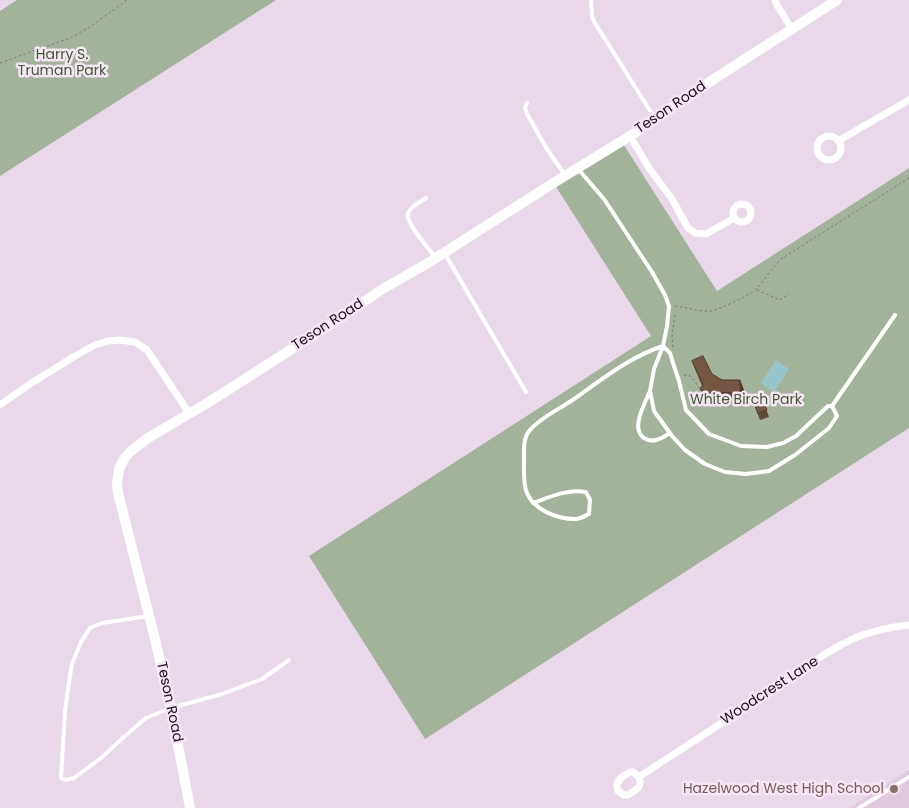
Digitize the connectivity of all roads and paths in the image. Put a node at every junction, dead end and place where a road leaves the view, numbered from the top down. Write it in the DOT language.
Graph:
graph roads {
  1 [pos="126,0"];
  2 [pos="591,0"];
  3 [pos="775,0"];
  4 [pos="837,0"];
  5 [pos="792,29"];
  6 [pos="0,63"];
  7 [pos="909,100"];
  8 [pos="526,103"];
  9 [pos="656,119"];
  10 [pos="630,136"];
  11 [pos="838,141"];
  12 [pos="577,168"];
  13 [pos="565,175"];
  14 [pos="909,178"];
  15 [pos="426,198"];
  16 [pos="734,218"];
  17 [pos="440,255"];
  18 [pos="756,289"];
  19 [pos="789,294"];
  20 [pos="895,315"];
  21 [pos="663,346"];
  22 [pos="675,351"];
  23 [pos="681,374"];
  24 [pos="700,389"];
  25 [pos="650,391"];
  26 [pos="526,392"];
  27 [pos="0,405"];
  28 [pos="832,406"];
  29 [pos="189,413"];
  30 [pos="670,433"];
  31 [pos="533,502"];
  32 [pos="149,616"];
  33 [pos="909,625"];
  34 [pos="289,660"];
  35 [pos="171,708"];
  36 [pos="639,777"];
  37 [pos="909,777"];
  38 [pos="190,808"];
  39 [pos="859,808"];
  1 -- 6 [label="path"];
  2 -- 9 [label="lane"];
  3 -- 5 [label="street"];
  4 -- 5 [label="street, Teson Road"];
  5 -- 9 [label="street, Teson Road"];
  7 -- 11 [label="street"];
  8 -- 13 [label="lane"];
  9 -- 10 [label="street, Teson Road"];
  10 -- 12 [label="street, Teson Road"];
  10 -- 16 [label="street"];
  12 -- 13 [label="street, Teson Road"];
  12 -- 21 [label="lane"];
  13 -- 17 [label="street, Teson Road"];
  14 -- 18 [label="path"];
  15 -- 17 [label="lane"];
  17 -- 26 [label="lane"];
  17 -- 29 [label="street, Teson Road"];
  18 -- 19 [label="path"];
  18 -- 22 [label="path"];
  20 -- 28 [label="lane"];
  21 -- 25 [label="lane"];
  21 -- 28 [label="lane"];
  21 -- 31 [label="lane"];
  23 -- 24 [label="path"];
  25 -- 30 [label="lane"];
  25 -- 30 [label="lane"];
  27 -- 29 [label="street"];
  28 -- 30 [label="lane"];
  29 -- 32 [label="street, Teson Road"];
  31 -- 31 [label="lane"];
  32 -- 35 [label="street, Teson Road"];
  32 -- 35 [label="lane"];
  33 -- 36 [label="street, Woodcrest Lane"];
  34 -- 35 [label="lane"];
  35 -- 38 [label="street, Teson Road"];
  37 -- 39 [label="lane"];
}
